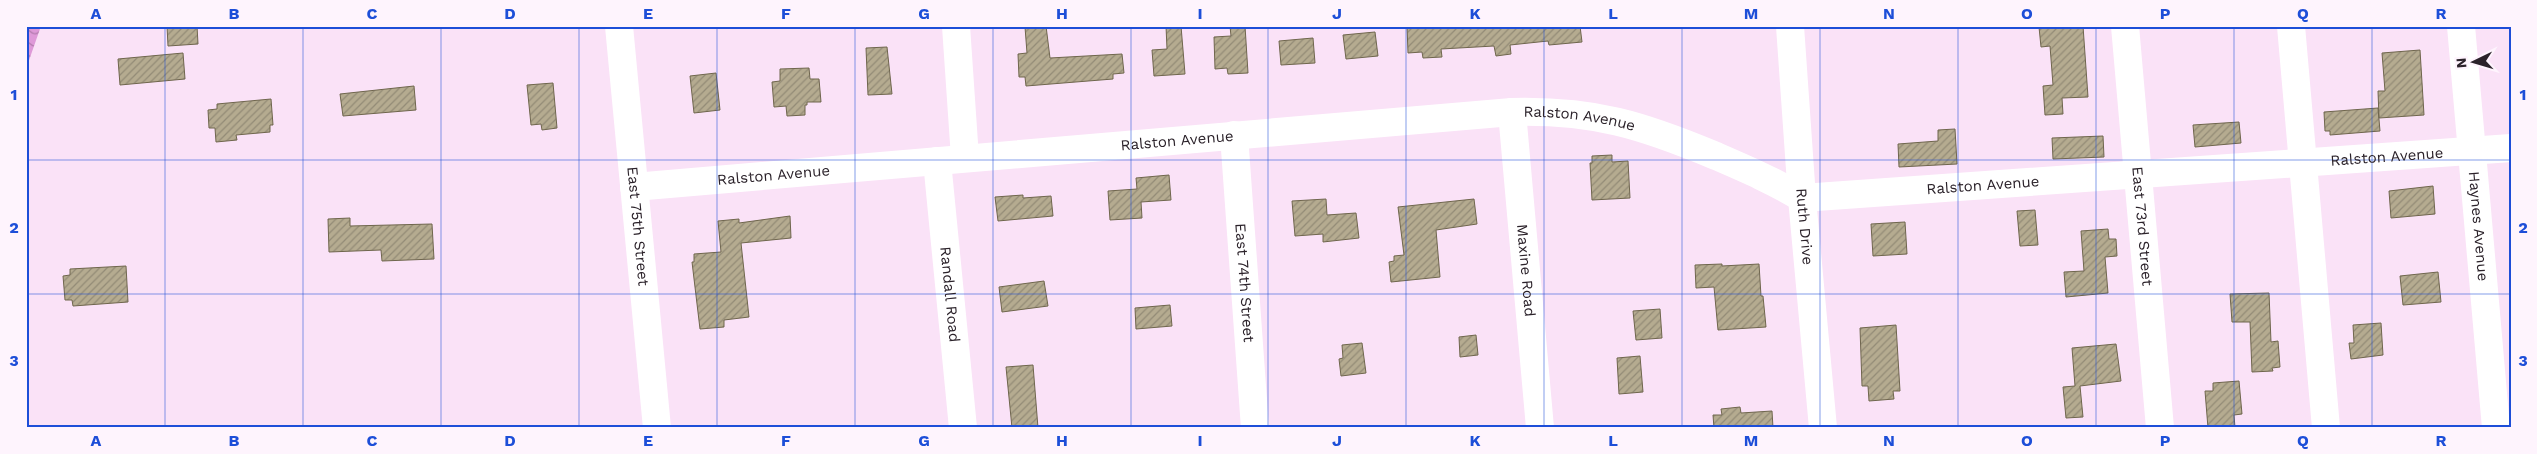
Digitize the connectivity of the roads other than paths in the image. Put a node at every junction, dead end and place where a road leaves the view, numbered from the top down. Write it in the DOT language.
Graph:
graph roads {
  1 [pos="619,26"];
  2 [pos="956,26"];
  3 [pos="1790,26"];
  4 [pos="2125,26"];
  5 [pos="2291,26"];
  6 [pos="2460,26"];
  7 [pos="1512,112"];
  8 [pos="1234,135"];
  9 [pos="2511,148"];
  10 [pos="2472,152"];
  11 [pos="965,158"];
  12 [pos="937,161"];
  13 [pos="2303,164"];
  14 [pos="2138,175"];
  15 [pos="634,187"];
  16 [pos="1802,198"];
  17 [pos="657,428"];
  18 [pos="963,428"];
  19 [pos="1255,428"];
  20 [pos="1540,428"];
  21 [pos="1823,428"];
  22 [pos="2160,428"];
  23 [pos="2326,428"];
  24 [pos="2496,428"];
  1 -- 15 [label="street, East 75th Street"];
  2 -- 11 [label="street"];
  3 -- 16 [label="street, Ruth Drive"];
  4 -- 14 [label="street, East 73rd Street"];
  5 -- 13 [label="street"];
  6 -- 10 [label="street, Haynes Avenue"];
  7 -- 8 [label="street, Ralston Avenue"];
  7 -- 16 [label="street, Ralston Avenue"];
  7 -- 20 [label="street, Maxine Road"];
  8 -- 11 [label="street, Ralston Avenue"];
  8 -- 19 [label="street, East 74th Street"];
  9 -- 10 [label="street, Ralston Avenue"];
  10 -- 13 [label="street, Ralston Avenue"];
  10 -- 24 [label="street, Haynes Avenue"];
  11 -- 12 [label="street, Ralston Avenue"];
  12 -- 15 [label="street, Ralston Avenue"];
  12 -- 18 [label="street, Randall Road"];
  13 -- 14 [label="street, Ralston Avenue"];
  13 -- 23 [label="street"];
  14 -- 16 [label="street, Ralston Avenue"];
  14 -- 22 [label="street, East 73rd Street"];
  15 -- 17 [label="street, East 75th Street"];
  16 -- 21 [label="street, Ruth Drive"];
}
